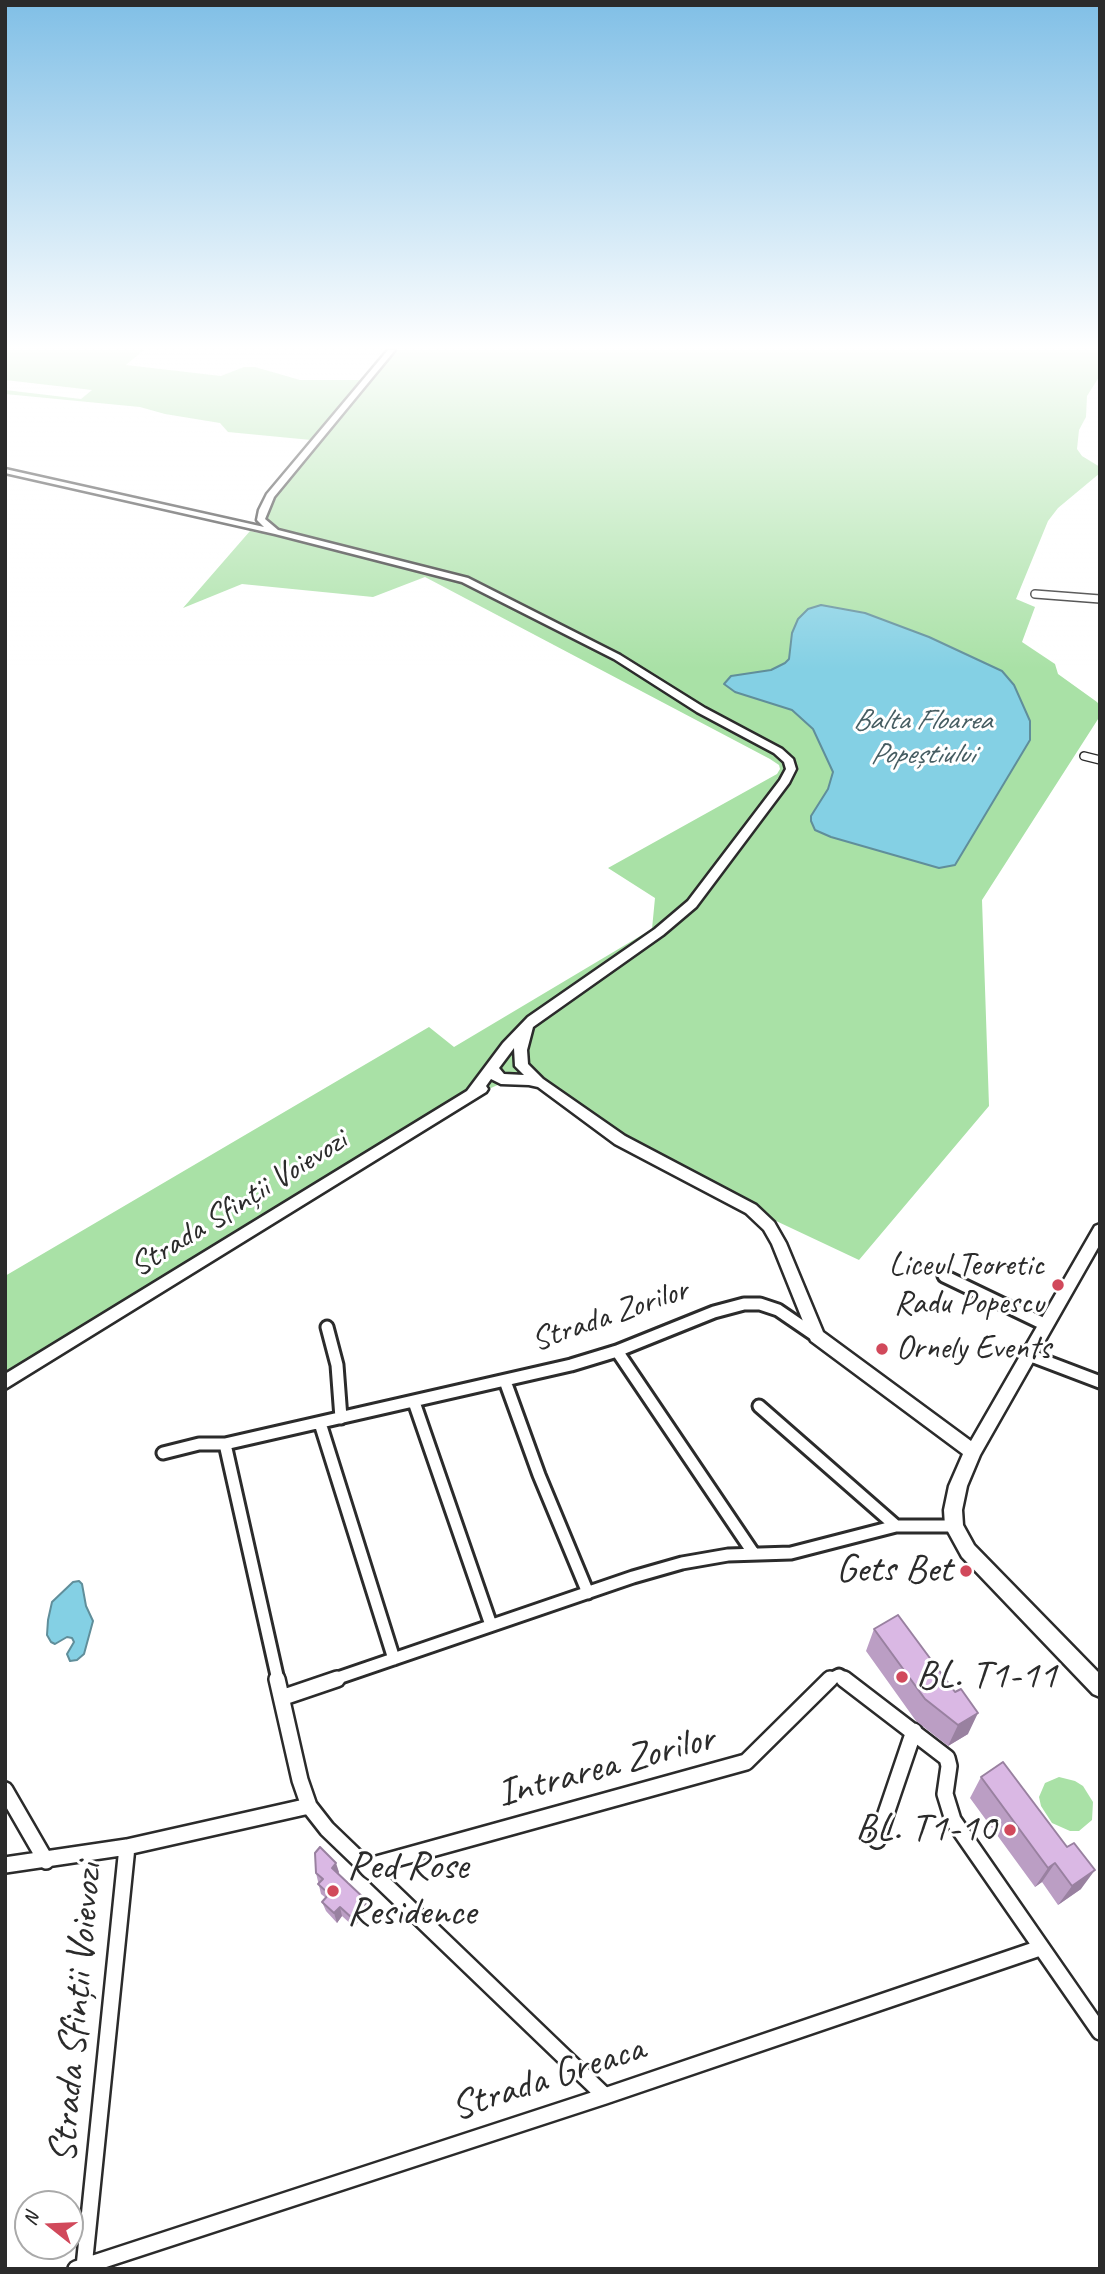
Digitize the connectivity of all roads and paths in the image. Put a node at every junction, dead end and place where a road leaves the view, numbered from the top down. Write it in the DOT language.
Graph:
graph roads {
  1 [pos="301,456"];
  2 [pos="5,471"];
  3 [pos="263,510"];
  4 [pos="262,522"];
  5 [pos="248,524"];
  6 [pos="276,532"];
  7 [pos="1035,594"];
  8 [pos="1100,599"];
  9 [pos="1084,756"];
  10 [pos="1100,760"];
  11 [pos="527,1026"];
  12 [pos="494,1067"];
  13 [pos="516,1074"];
  14 [pos="473,1093"];
  15 [pos="1100,1230"];
  16 [pos="944,1276"];
  17 [pos="1046,1325"];
  18 [pos="327,1327"];
  19 [pos="817,1336"];
  20 [pos="617,1351"];
  21 [pos="1029,1355"];
  22 [pos="505,1381"];
  23 [pos="5,1382"];
  24 [pos="1100,1382"];
  25 [pos="414,1402"];
  26 [pos="759,1406"];
  27 [pos="341,1419"];
  28 [pos="320,1423"];
  29 [pos="225,1444"];
  30 [pos="973,1452"];
  31 [pos="163,1453"];
  32 [pos="896,1526"];
  33 [pos="954,1526"];
  34 [pos="754,1554"];
  35 [pos="588,1593"];
  36 [pos="491,1625"];
  37 [pos="394,1659"];
  38 [pos="1100,1688"];
  39 [pos="284,1697"];
  40 [pos="914,1731"];
  41 [pos="5,1790"];
  42 [pos="310,1806"];
  43 [pos="877,1840"];
  44 [pos="127,1847"];
  45 [pos="46,1861"];
  46 [pos="5,1865"];
  47 [pos="366,1867"];
  48 [pos="1040,1948"];
  49 [pos="1100,2032"];
  50 [pos="605,2096"];
  51 [pos="80,2268"];
  1 -- 3 [label="street"];
  2 -- 5 [label="street"];
  3 -- 4 [label="street"];
  3 -- 5 [label="street"];
  4 -- 5 [label="street"];
  4 -- 6 [label="street"];
  5 -- 6 [label="street"];
  6 -- 11 [label="street"];
  7 -- 8 [label="street"];
  9 -- 10 [label="street"];
  11 -- 12 [label="street"];
  11 -- 13 [label="street"];
  12 -- 13 [label="street"];
  12 -- 13 [label="street"];
  12 -- 14 [label="street"];
  13 -- 14 [label="street, Strada Sfinții Voievozi"];
  13 -- 19 [label="street, Strada Sfinții Voievozi"];
  14 -- 23 [label="street, Strada Sfinții Voievozi"];
  15 -- 17 [label="street"];
  16 -- 17 [label="street"];
  17 -- 21 [label="street"];
  18 -- 27 [label="street"];
  19 -- 20 [label="street, Strada Zorilor"];
  19 -- 30 [label="street, Strada Zorilor"];
  20 -- 22 [label="street, Strada Zorilor"];
  20 -- 34 [label="street"];
  21 -- 24 [label="street"];
  21 -- 30 [label="street"];
  22 -- 25 [label="street, Strada Zorilor"];
  22 -- 35 [label="street"];
  25 -- 27 [label="street, Strada Zorilor"];
  25 -- 36 [label="street"];
  26 -- 32 [label="street"];
  27 -- 28 [label="street, Strada Zorilor"];
  28 -- 29 [label="street, Strada Zorilor"];
  28 -- 37 [label="street"];
  29 -- 31 [label="street, Strada Zorilor"];
  29 -- 39 [label="street"];
  30 -- 33 [label="street"];
  32 -- 33 [label="street"];
  32 -- 34 [label="street"];
  33 -- 38 [label="street"];
  34 -- 35 [label="street"];
  35 -- 36 [label="street"];
  36 -- 37 [label="street"];
  37 -- 39 [label="street"];
  39 -- 42 [label="street"];
  40 -- 43 [label="street"];
  40 -- 47 [label="street, Intrarea Zorilor"];
  40 -- 48 [label="street"];
  41 -- 45 [label="street, Strada Sfinții Voievozi"];
  42 -- 44 [label="street"];
  42 -- 47 [label="street"];
  44 -- 45 [label="street, Strada Sfinții Voievozi"];
  44 -- 51 [label="street, Strada Sfinții Voievozi"];
  45 -- 46 [label="street, Strada Sfinții Voievozi"];
  47 -- 50 [label="street"];
  48 -- 49 [label="street"];
  48 -- 50 [label="street, Strada Greaca"];
  50 -- 51 [label="street, Strada Greaca"];
}
